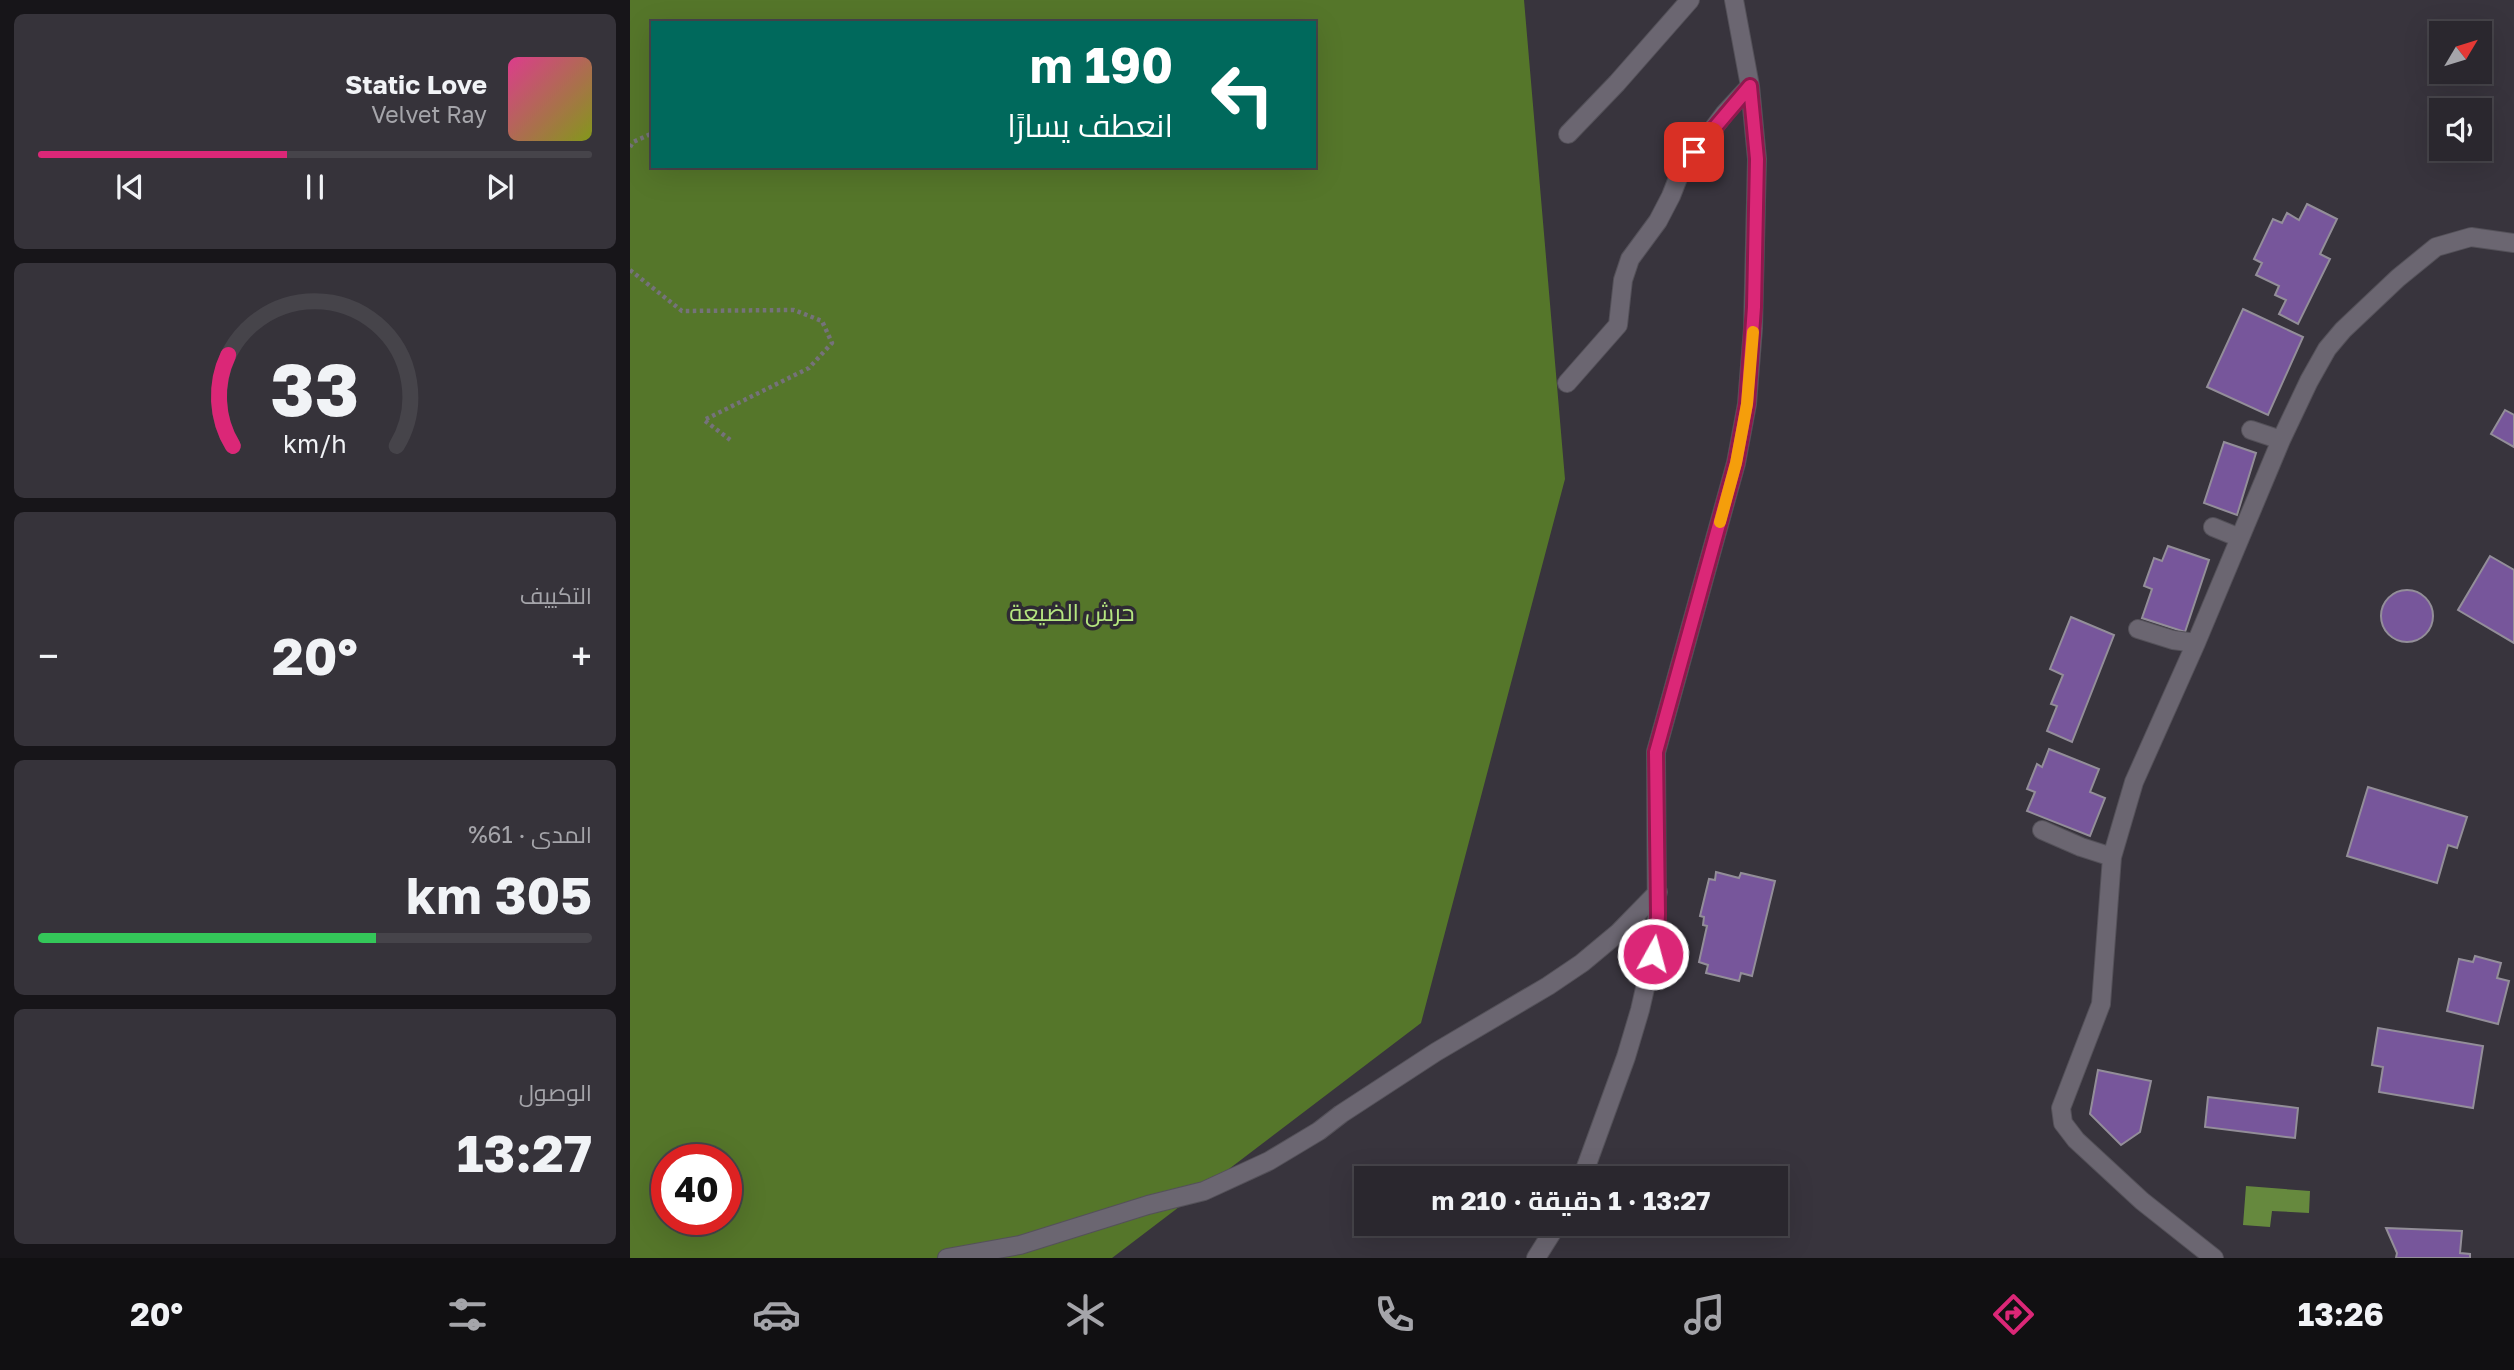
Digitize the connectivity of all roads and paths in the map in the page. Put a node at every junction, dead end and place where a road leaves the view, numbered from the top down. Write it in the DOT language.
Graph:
graph roads {
  1 [pos="1690,0"];
  2 [pos="1734,0"];
  3 [pos="1750,86"];
  4 [pos="1568,134"];
  5 [pos="651,135"];
  6 [pos="630,147"];
  7 [pos="2514,243"];
  8 [pos="630,270"];
  9 [pos="1567,383"];
  10 [pos="2251,430"];
  11 [pos="2281,440"];
  12 [pos="733,442"];
  13 [pos="2213,527"];
  14 [pos="2240,538"];
  15 [pos="2138,629"];
  16 [pos="2196,643"];
  17 [pos="2042,830"];
  18 [pos="2112,857"];
  19 [pos="1658,891"];
  20 [pos="1586,1166"];
  21 [pos="1550,1236"];
  22 [pos="947,1258"];
  23 [pos="1536,1258"];
  24 [pos="2214,1258"];
  1 -- 4 [label="street"];
  2 -- 3 [label="street"];
  3 -- 9 [label="street"];
  3 -- 19 [label="street"];
  5 -- 6 [label="path"];
  7 -- 11 [label="street"];
  8 -- 12 [label="path"];
  10 -- 11 [label="street"];
  11 -- 14 [label="street"];
  13 -- 14 [label="street"];
  14 -- 16 [label="street"];
  15 -- 16 [label="street"];
  16 -- 18 [label="street"];
  17 -- 18 [label="street"];
  18 -- 24 [label="street"];
  19 -- 20 [label="street"];
  19 -- 22 [label="street"];
  21 -- 23 [label="street"];
}
